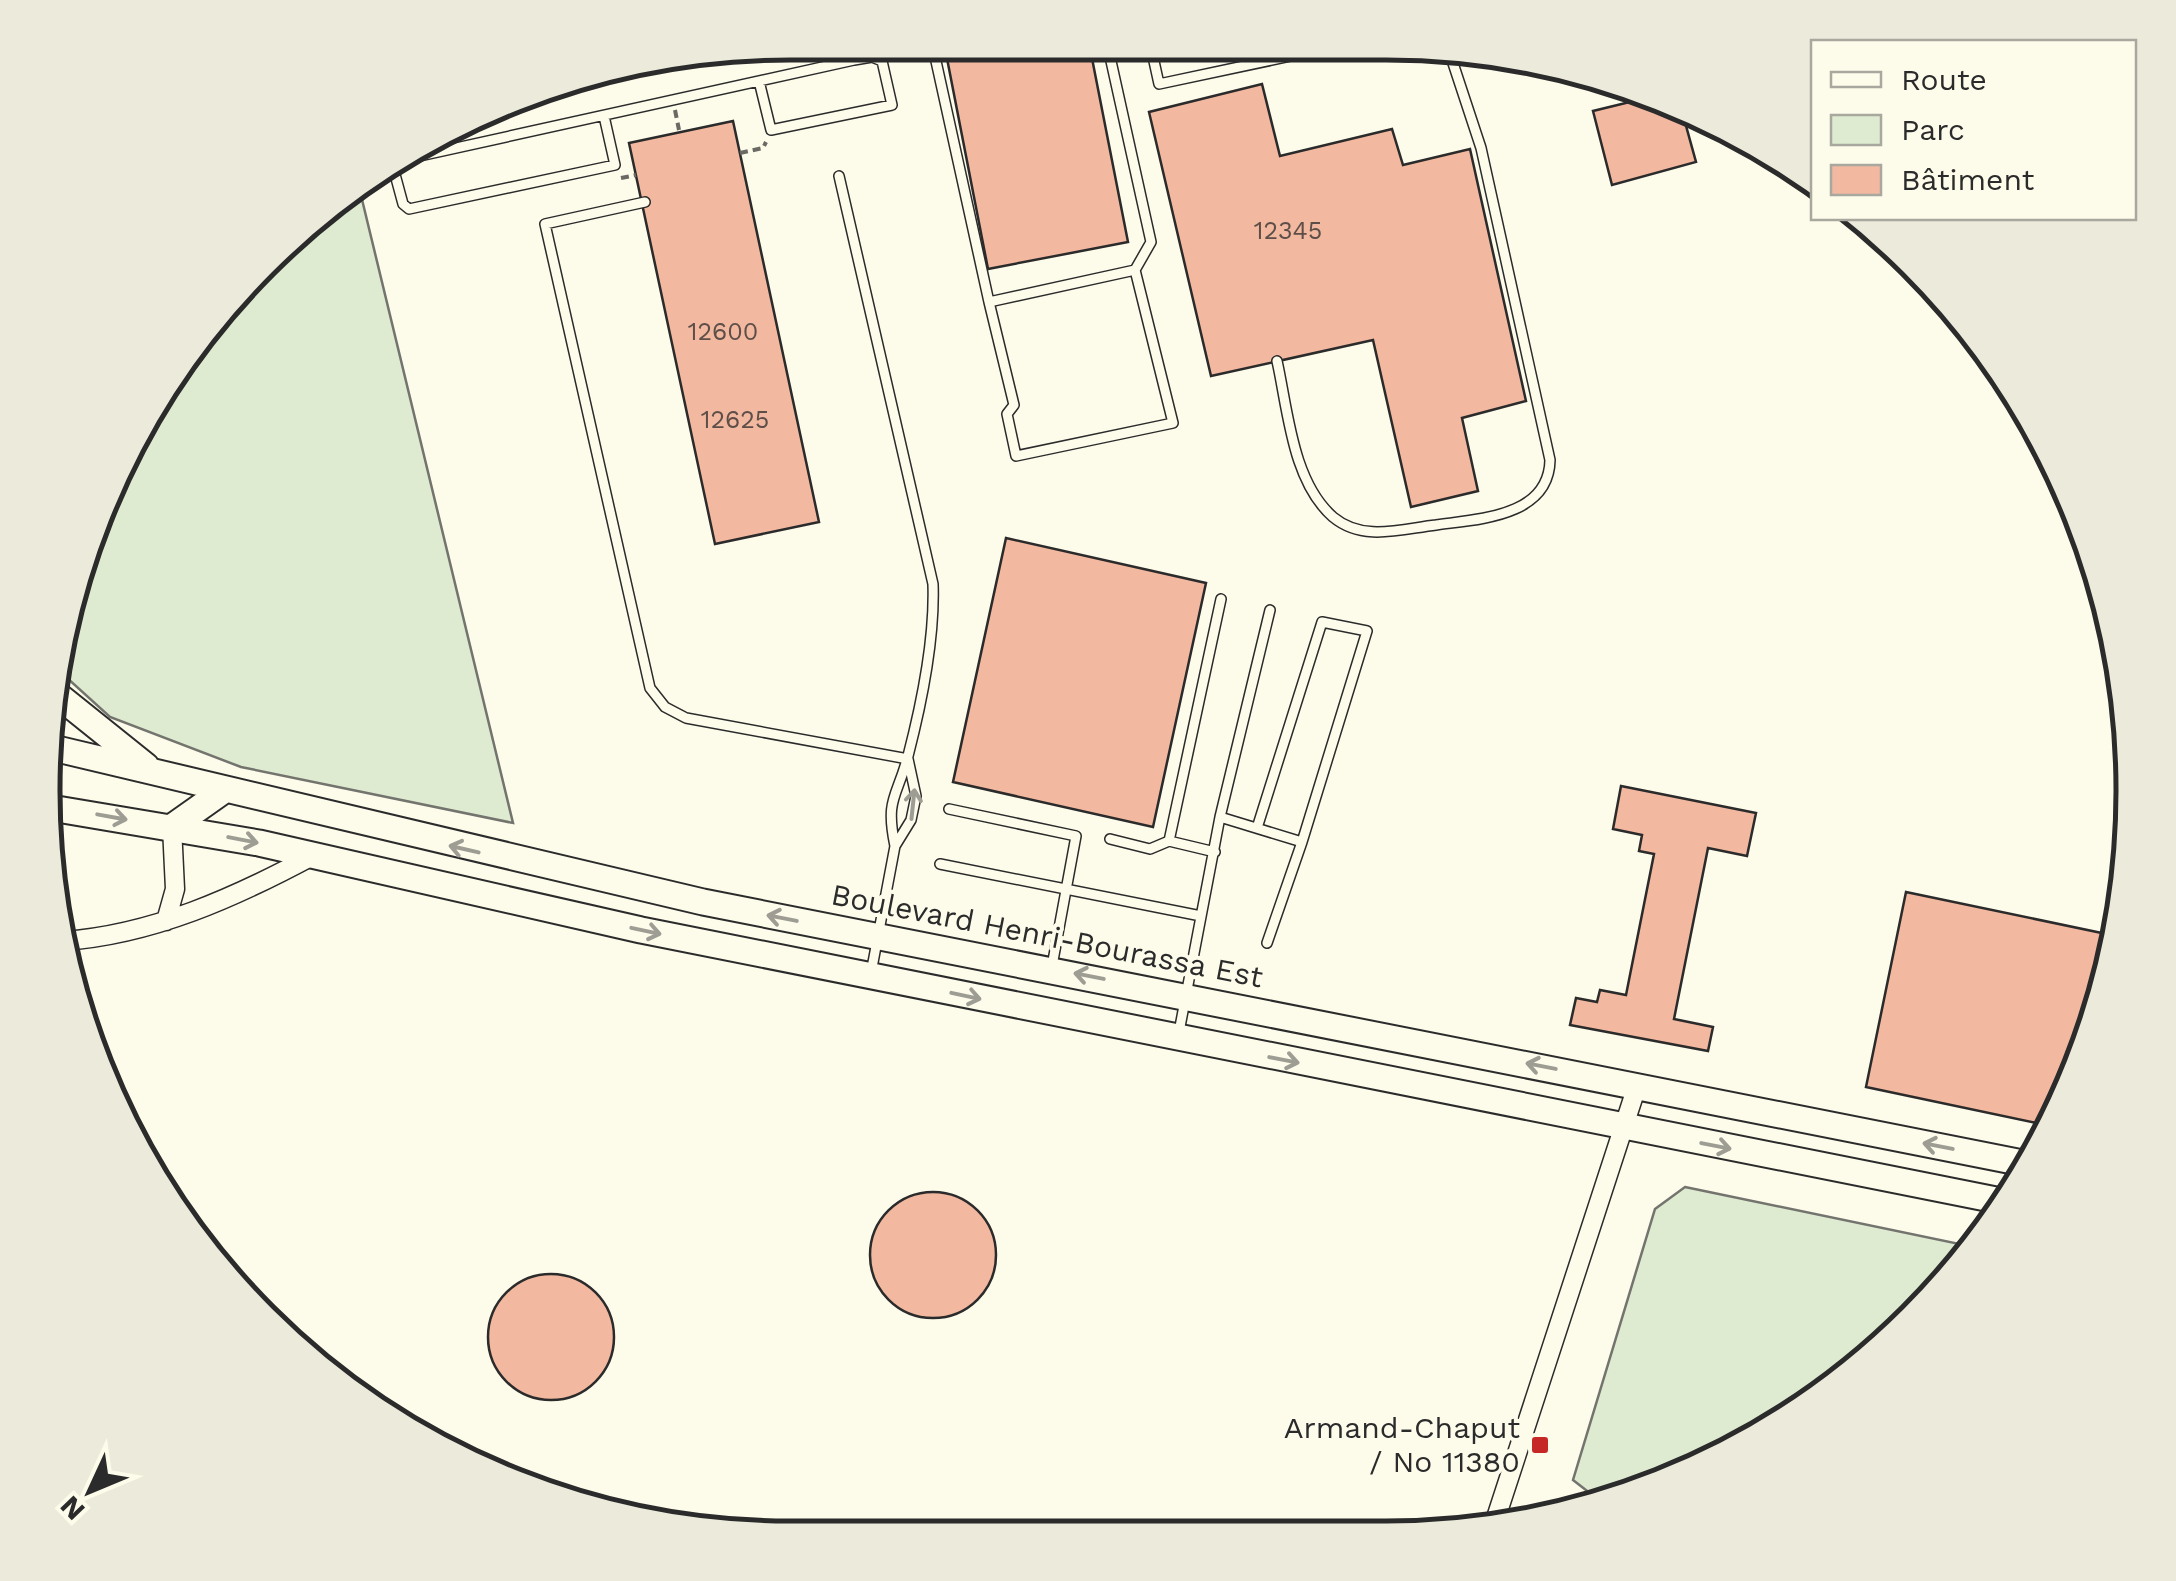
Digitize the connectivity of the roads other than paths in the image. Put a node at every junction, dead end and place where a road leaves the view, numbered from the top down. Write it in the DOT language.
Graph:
graph roads {
  1 [pos="854,60"];
  2 [pos="880,60"];
  3 [pos="936,60"];
  4 [pos="1111,60"];
  5 [pos="1154,60"];
  6 [pos="1270,60"];
  7 [pos="1454,64"];
  8 [pos="759,81"];
  9 [pos="604,116"];
  10 [pos="434,153"];
  11 [pos="396,176"];
  12 [pos="840,176"];
  13 [pos="645,202"];
  14 [pos="1135,270"];
  15 [pos="989,302"];
  16 [pos="1277,361"];
  17 [pos="1221,599"];
  18 [pos="1270,610"];
  19 [pos="65,701"];
  20 [pos="62,750"];
  21 [pos="908,759"];
  22 [pos="154,772"];
  23 [pos="224,791"];
  24 [pos="61,809"];
  25 [pos="950,809"];
  26 [pos="1220,816"];
  27 [pos="172,827"];
  28 [pos="1257,828"];
  29 [pos="1110,840"];
  30 [pos="1169,841"];
  31 [pos="1302,842"];
  32 [pos="895,846"];
  33 [pos="1215,852"];
  34 [pos="314,855"];
  35 [pos="940,864"];
  36 [pos="1066,888"];
  37 [pos="1202,916"];
  38 [pos="166,920"];
  39 [pos="878,936"];
  40 [pos="75,938"];
  41 [pos="1268,943"];
  42 [pos="1052,969"];
  43 [pos="870,976"];
  44 [pos="1185,994"];
  45 [pos="1178,1039"];
  46 [pos="1637,1086"];
  47 [pos="1620,1128"];
  48 [pos="2015,1161"];
  49 [pos="1991,1199"];
  50 [pos="1498,1512"];
  1 -- 8 [label="lane"];
  2 -- 8 [label="lane"];
  3 -- 15 [label="lane"];
  4 -- 14 [label="lane"];
  5 -- 6 [label="lane"];
  7 -- 16 [label="lane"];
  8 -- 9 [label="lane"];
  9 -- 10 [label="lane"];
  9 -- 11 [label="lane"];
  12 -- 21 [label="lane"];
  13 -- 21 [label="lane"];
  14 -- 15 [label="lane"];
  14 -- 15 [label="lane"];
  17 -- 30 [label="lane"];
  18 -- 26 [label="lane"];
  19 -- 22 [label="main road"];
  20 -- 22 [label="main road, Boulevard Henri-Bourassa Est"];
  21 -- 32 [label="lane"];
  32 -- 21 [label="lane, one-way"];
  22 -- 23 [label="main road, Boulevard Henri-Bourassa Est"];
  23 -- 27 [label="main road"];
  39 -- 23 [label="main road, Boulevard Henri-Bourassa Est, one-way"];
  24 -- 27 [label="main road, one-way"];
  25 -- 36 [label="lane"];
  26 -- 28 [label="lane"];
  26 -- 33 [label="lane"];
  27 -- 34 [label="main road, one-way"];
  27 -- 38 [label="street"];
  28 -- 31 [label="lane"];
  28 -- 31 [label="lane"];
  29 -- 30 [label="lane"];
  30 -- 33 [label="lane"];
  31 -- 41 [label="lane"];
  32 -- 39 [label="lane"];
  33 -- 37 [label="lane"];
  34 -- 38 [label="street"];
  34 -- 43 [label="main road, one-way"];
  35 -- 36 [label="lane"];
  36 -- 37 [label="lane"];
  36 -- 42 [label="lane"];
  37 -- 44 [label="lane"];
  38 -- 40 [label="street"];
  39 -- 42 [label="main road, Boulevard Henri-Bourassa Est"];
  39 -- 43 [label="lane"];
  44 -- 42 [label="main road, Boulevard Henri-Bourassa Est, one-way"];
  43 -- 45 [label="main road, one-way"];
  44 -- 45 [label="lane"];
  46 -- 44 [label="main road, Boulevard Henri-Bourassa Est, one-way"];
  45 -- 47 [label="main road, one-way"];
  46 -- 47 [label="street"];
  48 -- 46 [label="main road, Boulevard Henri-Bourassa Est, one-way"];
  47 -- 49 [label="main road, one-way"];
  47 -- 50 [label="street"];
}
